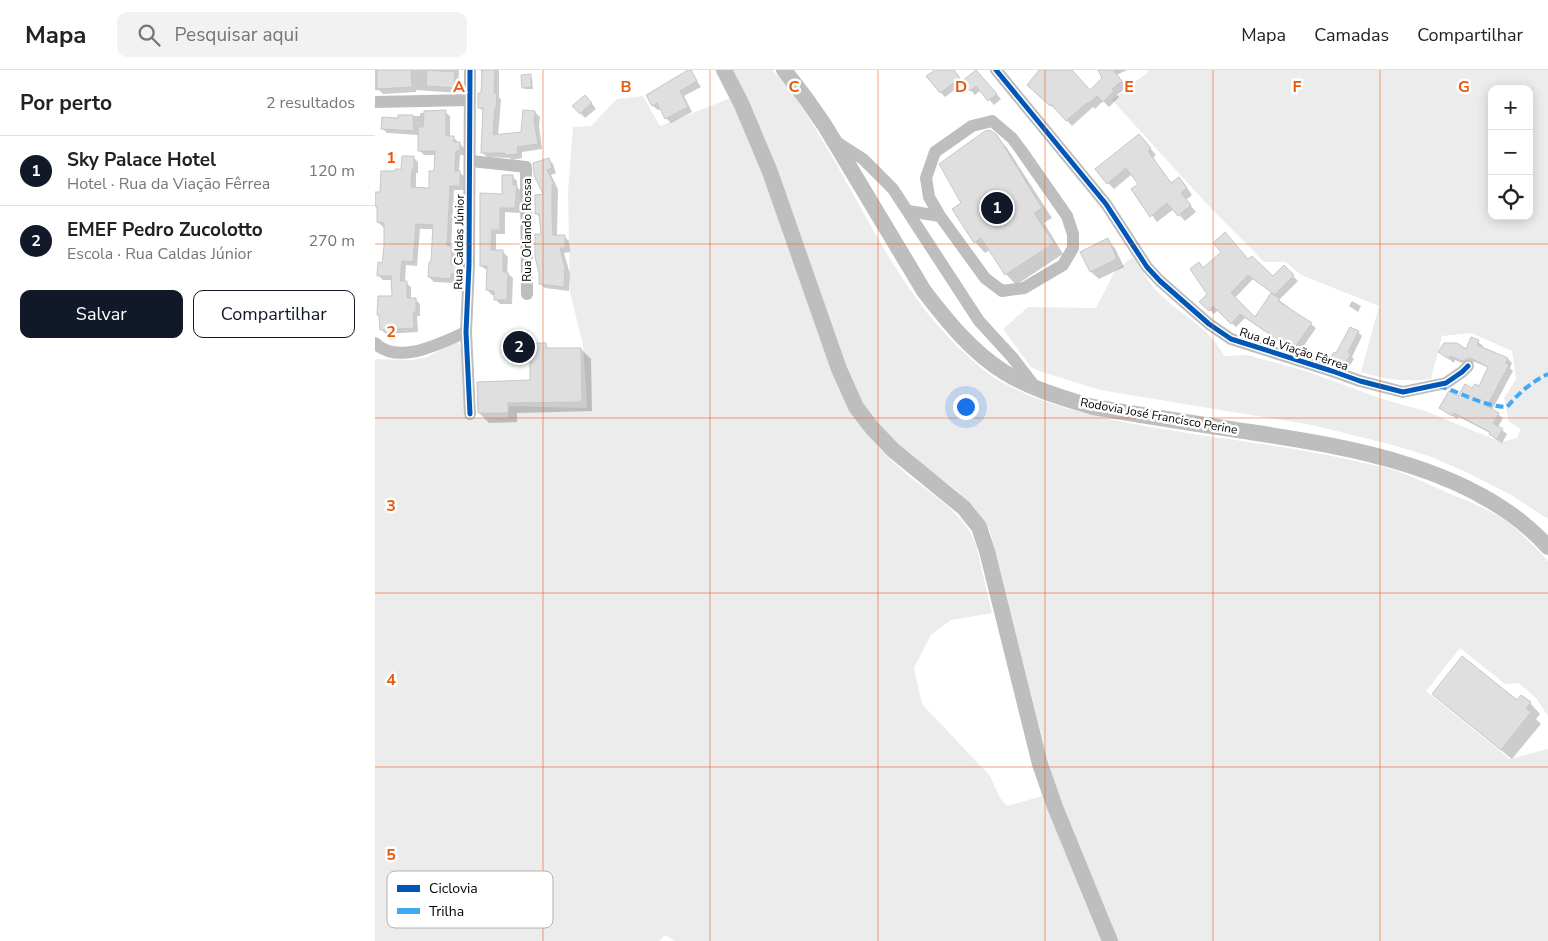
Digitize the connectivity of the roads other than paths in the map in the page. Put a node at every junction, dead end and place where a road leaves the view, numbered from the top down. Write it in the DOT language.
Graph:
graph roads {
  1 [pos="470,70"];
  2 [pos="724,70"];
  3 [pos="784,70"];
  4 [pos="996,70"];
  5 [pos="470,100"];
  6 [pos="375,102"];
  7 [pos="833,139"];
  8 [pos="471,161"];
  9 [pos="908,211"];
  10 [pos="941,216"];
  11 [pos="527,294"];
  12 [pos="465,332"];
  13 [pos="375,343"];
  14 [pos="1468,366"];
  15 [pos="1036,388"];
  16 [pos="469,414"];
  17 [pos="1548,547"];
  18 [pos="1110,941"];
  1 -- 5 [label="street, Rua Caldas Júnior"];
  2 -- 18 [label="main road"];
  3 -- 7 [label="main road, Rodovia José Francisco Perine"];
  4 -- 14 [label="street, Rua da Viação Fêrrea"];
  5 -- 6 [label="street"];
  5 -- 8 [label="street, Rua Caldas Júnior"];
  7 -- 9 [label="street"];
  7 -- 15 [label="main road, Rodovia José Francisco Perine"];
  8 -- 11 [label="street, Rua Orlando Rossa"];
  8 -- 12 [label="street, Rua Caldas Júnior"];
  9 -- 10 [label="street"];
  9 -- 15 [label="street"];
  10 -- 10 [label="street"];
  12 -- 13 [label="street"];
  12 -- 16 [label="street, Rua Caldas Júnior"];
  15 -- 17 [label="main road, Rodovia José Francisco Perine"];
}
